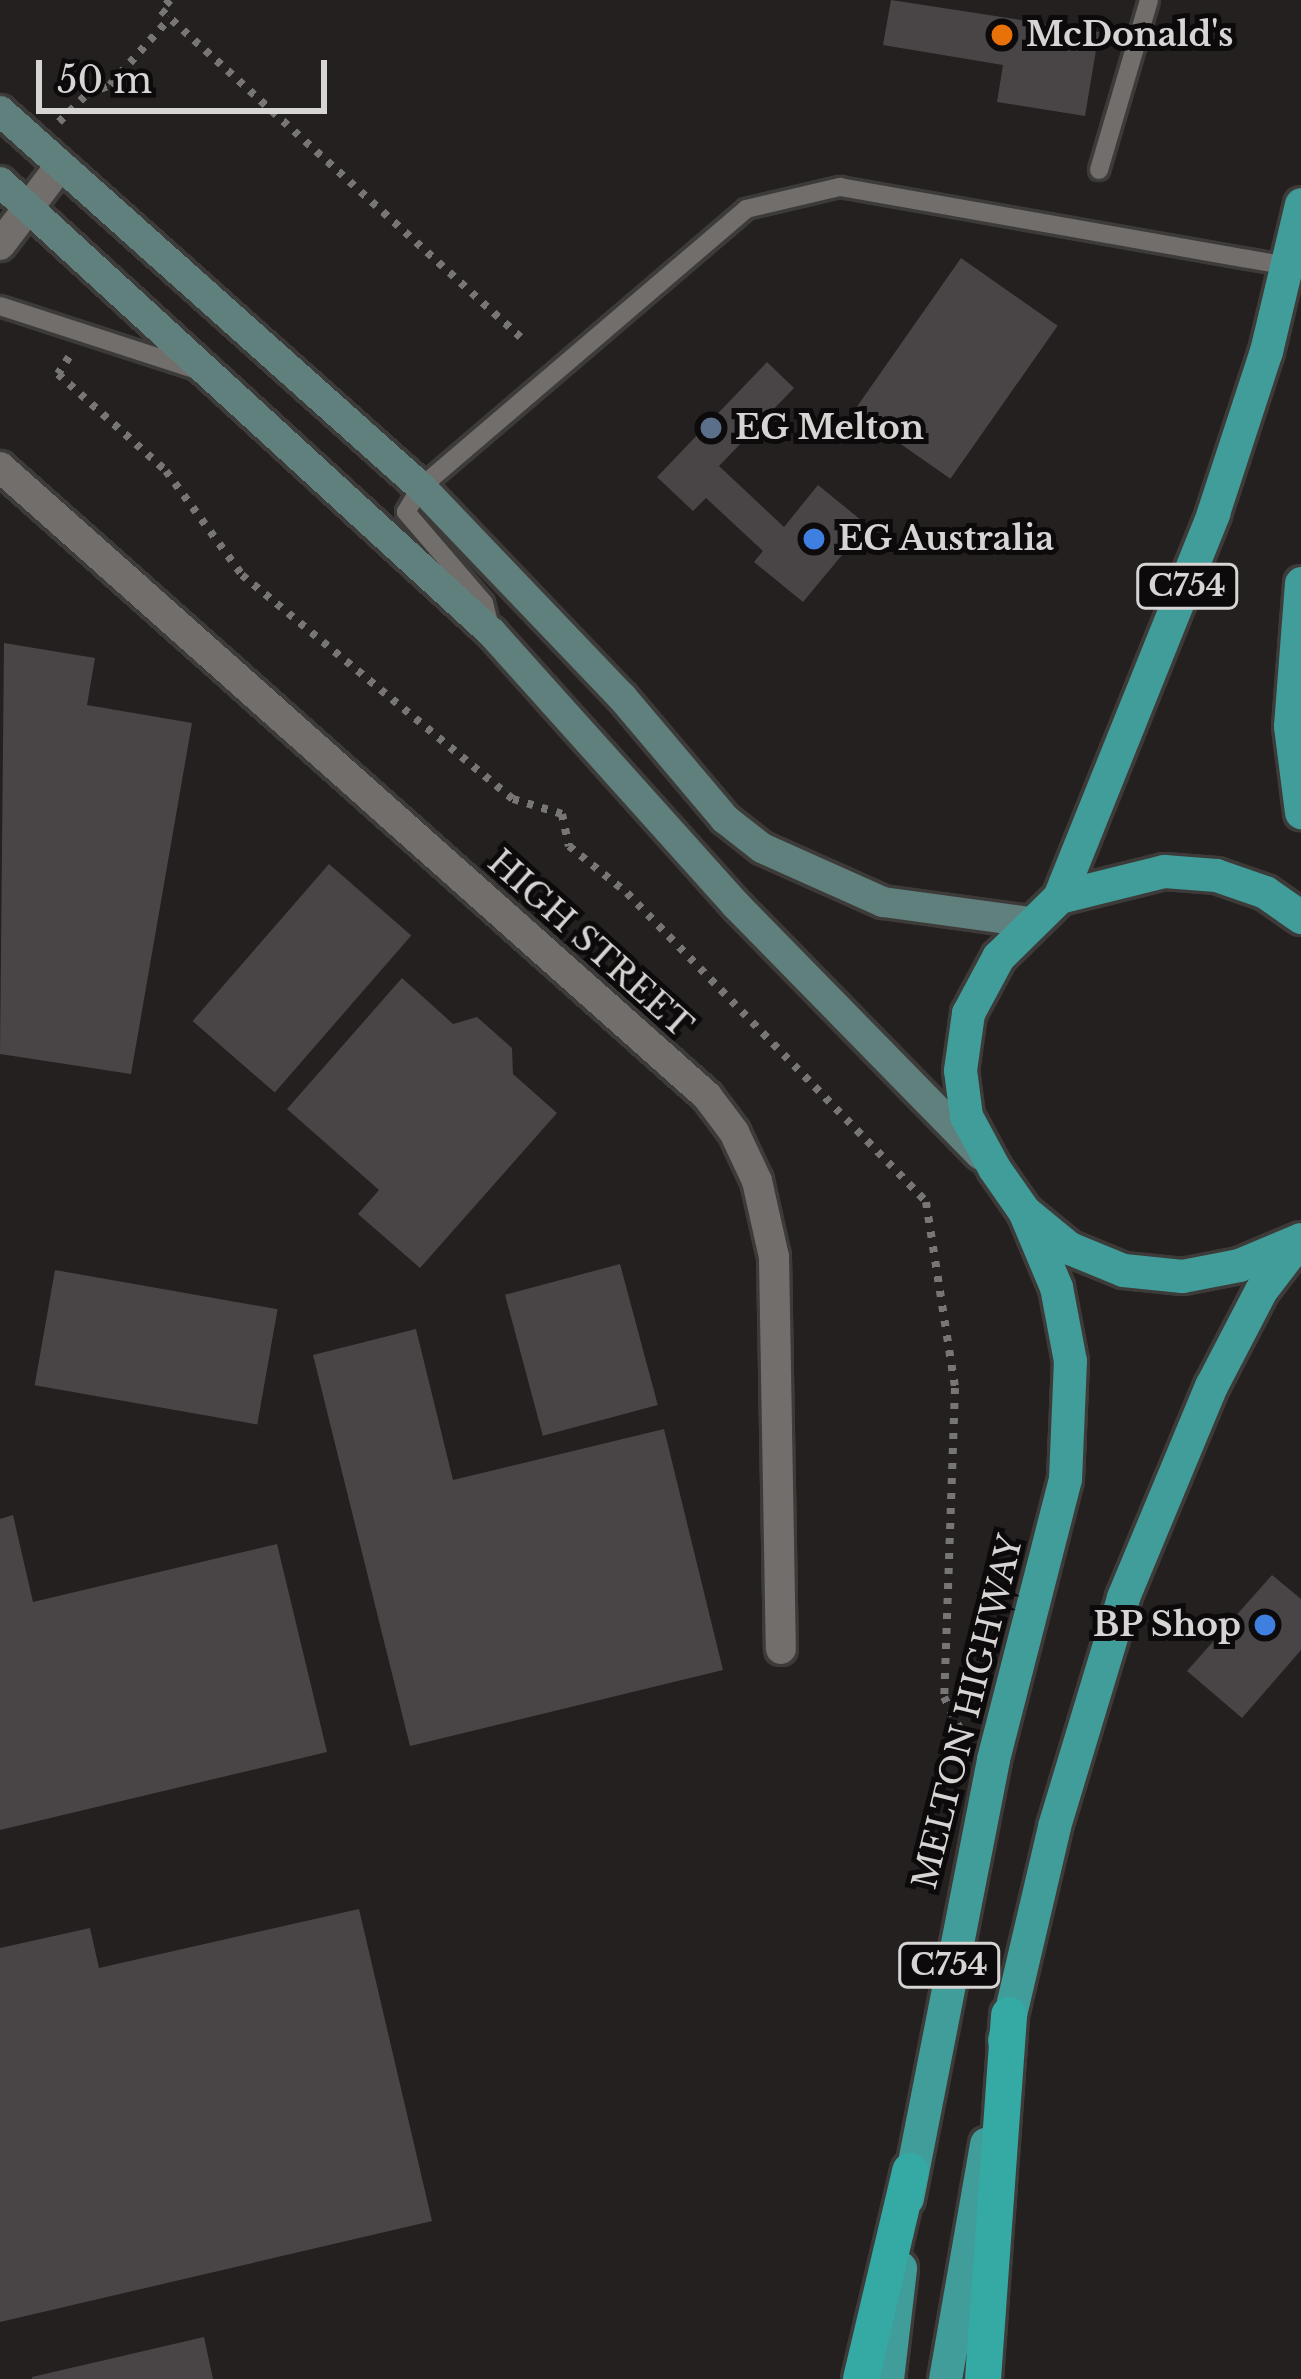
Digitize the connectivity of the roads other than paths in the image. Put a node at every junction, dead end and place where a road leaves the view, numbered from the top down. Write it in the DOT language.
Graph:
graph roads {
  1 [pos="1149,0"];
  2 [pos="0,112"];
  3 [pos="50,157"];
  4 [pos="1099,170"];
  5 [pos="0,182"];
  6 [pos="1301,204"];
  7 [pos="25,205"];
  8 [pos="0,245"];
  9 [pos="1288,266"];
  10 [pos="0,306"];
  11 [pos="213,376"];
  12 [pos="0,467"];
  13 [pos="421,487"];
  14 [pos="1301,583"];
  15 [pos="491,632"];
  16 [pos="1301,812"];
  17 [pos="1059,897"];
  18 [pos="1301,917"];
  19 [pos="1029,922"];
  20 [pos="994,1168"];
  21 [pos="1024,1210"];
  22 [pos="1301,1239"];
  23 [pos="781,1649"];
  24 [pos="1009,2015"];
  25 [pos="910,2171"];
  26 [pos="861,2379"];
  27 [pos="887,2379"];
  28 [pos="945,2379"];
  29 [pos="983,2379"];
  1 -- 4 [label="lane"];
  2 -- 3 [label="main road"];
  3 -- 7 [label="street"];
  3 -- 13 [label="main road"];
  5 -- 7 [label="main road"];
  6 -- 9 [label="highway, MELTON HIGHWAY / C754"];
  7 -- 8 [label="street"];
  7 -- 11 [label="main road"];
  9 -- 13 [label="lane"];
  9 -- 17 [label="highway, MELTON HIGHWAY / C754"];
  10 -- 11 [label="lane"];
  11 -- 15 [label="main road"];
  12 -- 23 [label="street, HIGH STREET"];
  13 -- 15 [label="lane"];
  13 -- 19 [label="main road"];
  14 -- 16 [label="highway"];
  15 -- 20 [label="main road"];
  17 -- 18 [label="highway, MELTON HIGHWAY / C754"];
  17 -- 19 [label="highway, MELTON HIGHWAY / C754"];
  19 -- 20 [label="highway, MELTON HIGHWAY / C754"];
  20 -- 21 [label="highway, MELTON HIGHWAY / C754"];
  21 -- 22 [label="highway, MELTON HIGHWAY / C754"];
  21 -- 25 [label="highway, MELTON HIGHWAY / C754"];
  22 -- 24 [label="highway, MELTON HIGHWAY / C754"];
  24 -- 28 [label="highway, MELTON HIGHWAY / C754"];
  24 -- 29 [label="highway"];
  25 -- 26 [label="highway"];
  25 -- 27 [label="highway, MELTON HIGHWAY / C754"];
}
